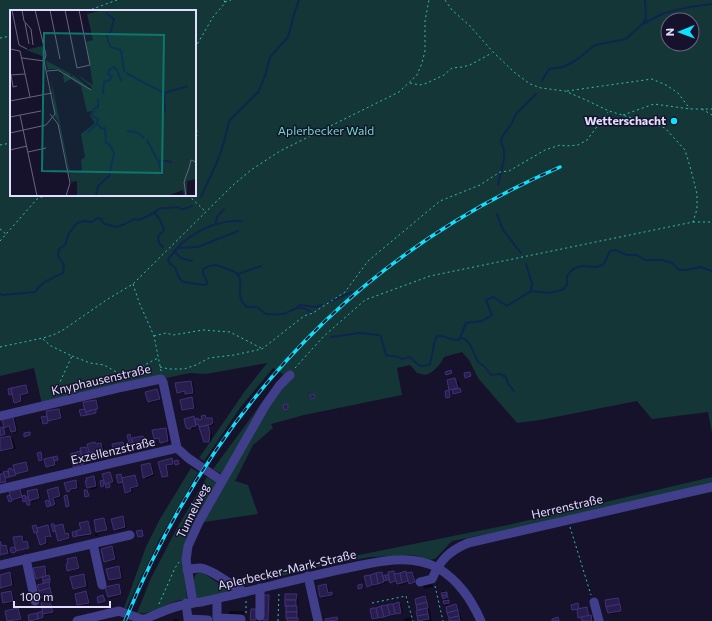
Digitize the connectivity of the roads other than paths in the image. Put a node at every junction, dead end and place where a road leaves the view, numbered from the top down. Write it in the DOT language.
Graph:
graph roads {
  1 [pos="290,375"];
  2 [pos="0,416"];
  3 [pos="177,448"];
  4 [pos="222,480"];
  5 [pos="712,487"];
  6 [pos="0,489"];
  7 [pos="130,535"];
  8 [pos="93,544"];
  9 [pos="26,559"];
  10 [pos="0,565"];
  11 [pos="437,567"];
  12 [pos="187,570"];
  13 [pos="308,576"];
  14 [pos="420,582"];
  15 [pos="102,585"];
  16 [pos="260,588"];
  17 [pos="246,592"];
  18 [pos="217,599"];
  19 [pos="35,601"];
  20 [pos="593,601"];
  21 [pos="189,603"];
  22 [pos="260,616"];
  23 [pos="244,617"];
  24 [pos="145,620"];
  25 [pos="208,620"];
  26 [pos="77,621"];
  27 [pos="318,621"];
  28 [pos="481,621"];
  29 [pos="599,621"];
  1 -- 4 [label="street, Tunnelweg"];
  2 -- 3 [label="street, Knyphausenstraße"];
  3 -- 4 [label="street"];
  3 -- 6 [label="street, Exzellenzstraße"];
  4 -- 12 [label="street, Tunnelweg"];
  5 -- 11 [label="street, Herrenstraße"];
  7 -- 8 [label="street"];
  8 -- 9 [label="street"];
  8 -- 15 [label="street"];
  9 -- 10 [label="street"];
  9 -- 19 [label="street"];
  11 -- 13 [label="street, Aplerbecker-Mark-Straße"];
  11 -- 14 [label="street"];
  11 -- 28 [label="street, Aplerbecker-Mark-Straße"];
  12 -- 17 [label="street"];
  12 -- 21 [label="street, Tunnelweg"];
  13 -- 16 [label="street, Aplerbecker-Mark-Straße"];
  13 -- 27 [label="street"];
  16 -- 17 [label="street, Aplerbecker-Mark-Straße"];
  16 -- 22 [label="street"];
  17 -- 18 [label="street, Aplerbecker-Mark-Straße"];
  18 -- 21 [label="street, Aplerbecker-Mark-Straße"];
  18 -- 23 [label="street"];
  20 -- 29 [label="street"];
  21 -- 24 [label="street, Aplerbecker-Mark-Straße"];
  21 -- 25 [label="street, Tunnelweg"];
  24 -- 26 [label="street, Aplerbecker-Mark-Straße"];
}
